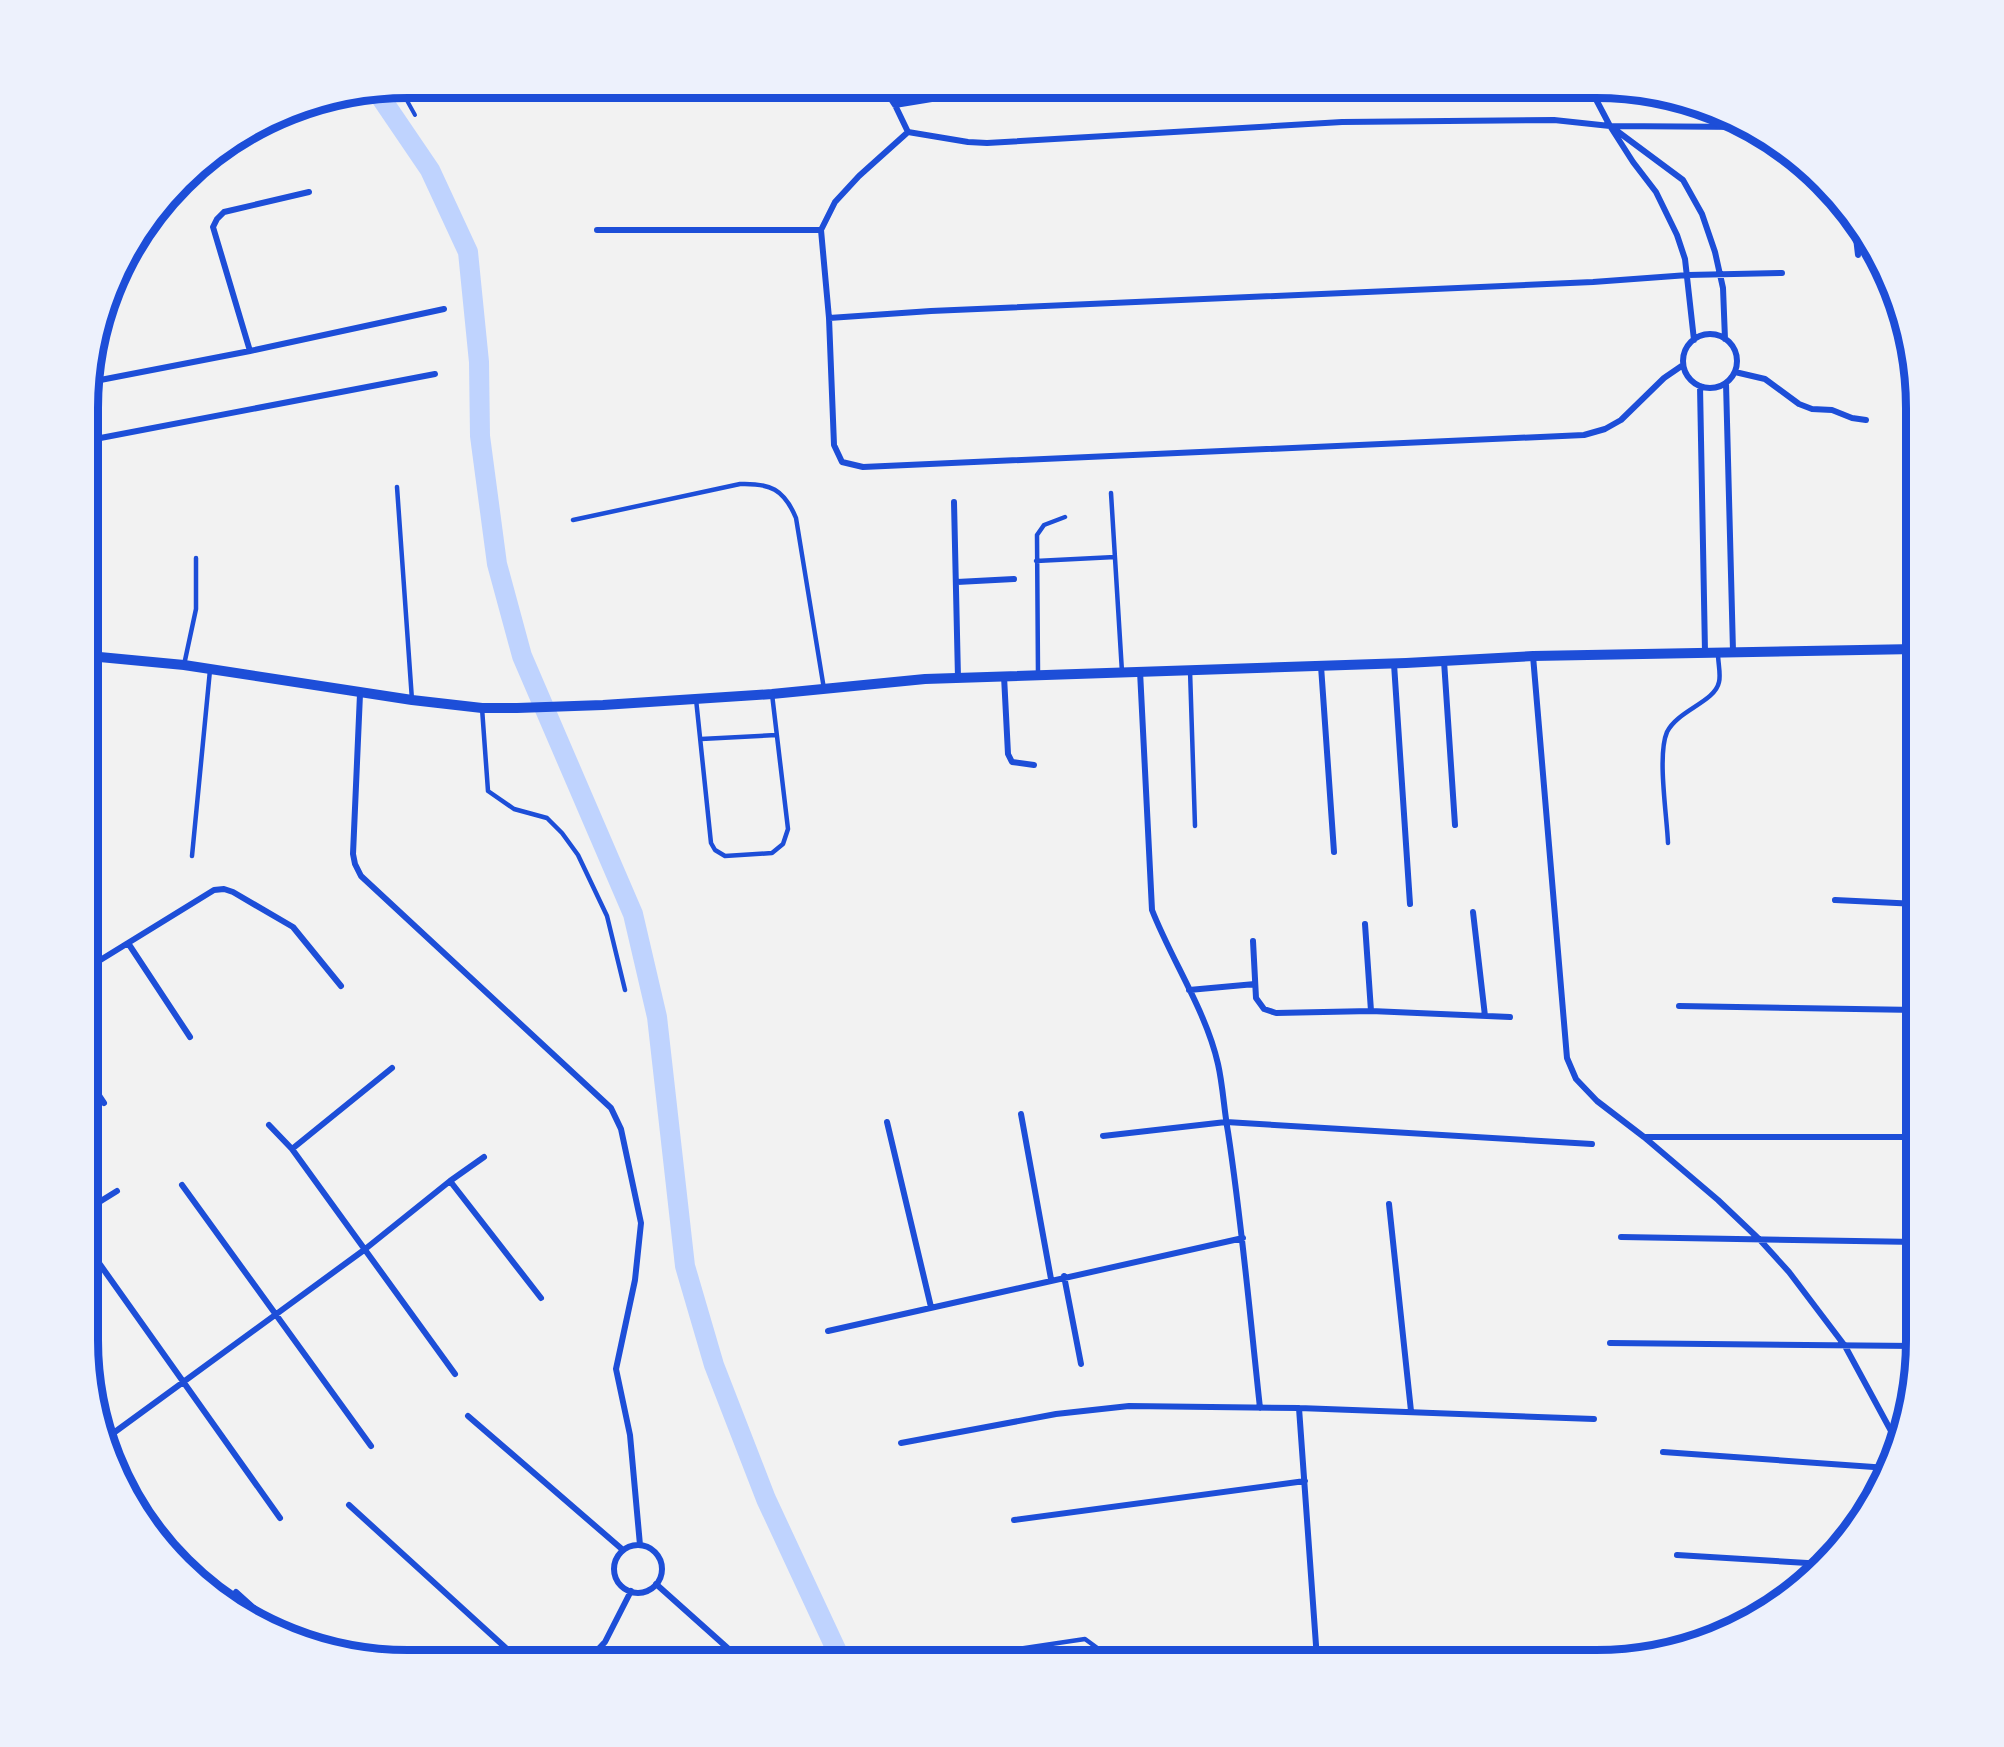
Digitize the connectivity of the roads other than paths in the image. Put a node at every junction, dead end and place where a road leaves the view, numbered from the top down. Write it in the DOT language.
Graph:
graph roads {
  1 [pos="890,98"];
  2 [pos="938,98"];
  3 [pos="1595,98"];
  4 [pos="895,105"];
  5 [pos="1610,126"];
  6 [pos="1727,127"];
  7 [pos="908,132"];
  8 [pos="309,192"];
  9 [pos="597,230"];
  10 [pos="821,230"];
  11 [pos="1856,238"];
  12 [pos="1858,255"];
  13 [pos="1782,273"];
  14 [pos="1720,274"];
  15 [pos="1688,275"];
  16 [pos="444,309"];
  17 [pos="829,318"];
  18 [pos="1725,339"];
  19 [pos="1694,340"];
  20 [pos="250,351"];
  21 [pos="1683,365"];
  22 [pos="1735,372"];
  23 [pos="435,374"];
  24 [pos="99,380"];
  25 [pos="1726,383"];
  26 [pos="1700,386"];
  27 [pos="1866,420"];
  28 [pos="98,438"];
  29 [pos="397,487"];
  30 [pos="1111,493"];
  31 [pos="954,502"];
  32 [pos="1065,517"];
  33 [pos="573,520"];
  34 [pos="1115,557"];
  35 [pos="196,558"];
  36 [pos="1036,561"];
  37 [pos="1014,579"];
  38 [pos="957,582"];
  39 [pos="1906,649"];
  40 [pos="1733,651"];
  41 [pos="1705,652"];
  42 [pos="1718,652"];
  43 [pos="1533,656"];
  44 [pos="98,657"];
  45 [pos="1444,661"];
  46 [pos="1394,664"];
  47 [pos="184,665"];
  48 [pos="1321,666"];
  49 [pos="210,669"];
  50 [pos="1190,670"];
  51 [pos="1140,671"];
  52 [pos="1122,672"];
  53 [pos="1038,675"];
  54 [pos="1005,676"];
  55 [pos="958,678"];
  56 [pos="824,689"];
  57 [pos="360,694"];
  58 [pos="772,694"];
  59 [pos="696,699"];
  60 [pos="412,700"];
  61 [pos="482,708"];
  62 [pos="776,735"];
  63 [pos="701,739"];
  64 [pos="1034,765"];
  65 [pos="1455,825"];
  66 [pos="1195,826"];
  67 [pos="1668,843"];
  68 [pos="1334,852"];
  69 [pos="192,855"];
  70 [pos="1835,900"];
  71 [pos="1906,903"];
  72 [pos="1410,904"];
  73 [pos="1473,912"];
  74 [pos="1365,924"];
  75 [pos="1253,941"];
  76 [pos="128,943"];
  77 [pos="98,961"];
  78 [pos="1255,984"];
  79 [pos="341,986"];
  80 [pos="625,990"];
  81 [pos="1189,990"];
  82 [pos="1679,1006"];
  83 [pos="1906,1010"];
  84 [pos="1371,1011"];
  85 [pos="1485,1016"];
  86 [pos="1510,1017"];
  87 [pos="190,1038"];
  88 [pos="392,1068"];
  89 [pos="98,1093"];
  90 [pos="105,1103"];
  91 [pos="1021,1114"];
  92 [pos="887,1122"];
  93 [pos="1226,1122"];
  94 [pos="269,1125"];
  95 [pos="1103,1136"];
  96 [pos="1644,1137"];
  97 [pos="1906,1137"];
  98 [pos="1592,1144"];
  99 [pos="292,1149"];
  100 [pos="484,1157"];
  101 [pos="450,1181"];
  102 [pos="182,1185"];
  103 [pos="117,1191"];
  104 [pos="98,1203"];
  105 [pos="1389,1204"];
  106 [pos="1621,1237"];
  107 [pos="1243,1238"];
  108 [pos="1760,1240"];
  109 [pos="1906,1242"];
  110 [pos="364,1250"];
  111 [pos="98,1263"];
  112 [pos="1064,1276"];
  113 [pos="1052,1279"];
  114 [pos="540,1298"];
  115 [pos="931,1307"];
  116 [pos="275,1316"];
  117 [pos="828,1330"];
  118 [pos="1610,1343"];
  119 [pos="1845,1346"];
  120 [pos="1906,1346"];
  121 [pos="1081,1364"];
  122 [pos="455,1374"];
  123 [pos="183,1382"];
  124 [pos="1260,1408"];
  125 [pos="1299,1408"];
  126 [pos="1411,1411"];
  127 [pos="468,1416"];
  128 [pos="1594,1419"];
  129 [pos="112,1434"];
  130 [pos="1892,1434"];
  131 [pos="900,1443"];
  132 [pos="371,1446"];
  133 [pos="1663,1452"];
  134 [pos="1878,1467"];
  135 [pos="1305,1481"];
  136 [pos="349,1505"];
  137 [pos="280,1518"];
  138 [pos="1014,1520"];
  139 [pos="640,1545"];
  140 [pos="623,1550"];
  141 [pos="1677,1554"];
  142 [pos="1811,1563"];
  143 [pos="656,1584"];
  144 [pos="631,1591"];
  145 [pos="236,1592"];
  146 [pos="255,1609"];
  147 [pos="508,1650"];
  148 [pos="597,1650"];
  149 [pos="730,1650"];
  150 [pos="1011,1650"];
  151 [pos="1100,1650"];
  152 [pos="1316,1650"];
  1 -- 4 [label="street"];
  2 -- 4 [label="street"];
  3 -- 5 [label="street"];
  4 -- 7 [label="street"];
  5 -- 6 [label="street"];
  5 -- 7 [label="street"];
  5 -- 14 [label="street"];
  5 -- 15 [label="street"];
  7 -- 10 [label="street"];
  8 -- 20 [label="street"];
  9 -- 10 [label="street"];
  10 -- 17 [label="street"];
  11 -- 12 [label="street"];
  13 -- 14 [label="street"];
  14 -- 15 [label="street"];
  14 -- 18 [label="street"];
  15 -- 17 [label="street"];
  15 -- 19 [label="street"];
  16 -- 20 [label="street"];
  17 -- 21 [label="street"];
  18 -- 19 [label="street"];
  18 -- 22 [label="street"];
  19 -- 21 [label="street"];
  20 -- 24 [label="street"];
  21 -- 26 [label="street"];
  22 -- 25 [label="street"];
  22 -- 27 [label="street"];
  23 -- 28 [label="street"];
  25 -- 26 [label="street"];
  25 -- 40 [label="street"];
  26 -- 41 [label="street"];
  29 -- 60 [label="lane"];
  30 -- 34 [label="lane"];
  31 -- 38 [label="street"];
  32 -- 36 [label="lane"];
  33 -- 56 [label="lane"];
  34 -- 36 [label="lane"];
  34 -- 52 [label="lane"];
  35 -- 47 [label="lane"];
  36 -- 53 [label="lane"];
  37 -- 38 [label="street"];
  38 -- 55 [label="street"];
  39 -- 40 [label="street"];
  40 -- 42 [label="street"];
  41 -- 42 [label="street"];
  41 -- 43 [label="street"];
  42 -- 67 [label="lane"];
  43 -- 45 [label="street"];
  43 -- 96 [label="street"];
  44 -- 47 [label="street"];
  45 -- 46 [label="street"];
  45 -- 65 [label="street"];
  46 -- 48 [label="street"];
  46 -- 72 [label="street"];
  47 -- 49 [label="street"];
  48 -- 50 [label="street"];
  48 -- 68 [label="street"];
  49 -- 57 [label="street"];
  49 -- 69 [label="lane"];
  50 -- 51 [label="street"];
  50 -- 66 [label="lane"];
  51 -- 52 [label="street"];
  51 -- 81 [label="street"];
  52 -- 53 [label="street"];
  53 -- 54 [label="street"];
  54 -- 55 [label="street"];
  54 -- 64 [label="street"];
  55 -- 56 [label="street"];
  56 -- 58 [label="street"];
  57 -- 60 [label="street"];
  57 -- 139 [label="street"];
  58 -- 59 [label="street"];
  58 -- 62 [label="lane"];
  59 -- 61 [label="street"];
  59 -- 63 [label="lane"];
  60 -- 61 [label="street"];
  61 -- 80 [label="lane"];
  62 -- 63 [label="lane"];
  62 -- 63 [label="lane"];
  70 -- 71 [label="street"];
  73 -- 85 [label="street"];
  74 -- 84 [label="street"];
  75 -- 78 [label="street"];
  76 -- 77 [label="street"];
  76 -- 79 [label="street"];
  76 -- 87 [label="street"];
  78 -- 81 [label="street"];
  78 -- 84 [label="street"];
  81 -- 93 [label="street"];
  82 -- 83 [label="street"];
  84 -- 85 [label="street"];
  85 -- 86 [label="street"];
  88 -- 99 [label="street"];
  89 -- 90 [label="street"];
  91 -- 113 [label="street"];
  92 -- 115 [label="street"];
  93 -- 95 [label="street"];
  93 -- 98 [label="street"];
  93 -- 107 [label="street"];
  94 -- 99 [label="street"];
  96 -- 97 [label="street"];
  96 -- 108 [label="street"];
  99 -- 110 [label="street"];
  100 -- 101 [label="street"];
  101 -- 110 [label="street"];
  101 -- 114 [label="street"];
  102 -- 116 [label="street"];
  103 -- 104 [label="street"];
  105 -- 126 [label="street"];
  106 -- 108 [label="street"];
  107 -- 112 [label="street"];
  107 -- 124 [label="street"];
  108 -- 109 [label="street"];
  108 -- 119 [label="street"];
  110 -- 116 [label="street"];
  110 -- 122 [label="street"];
  111 -- 123 [label="street"];
  112 -- 113 [label="street"];
  112 -- 121 [label="street"];
  113 -- 115 [label="street"];
  115 -- 117 [label="street"];
  116 -- 123 [label="street"];
  116 -- 132 [label="street"];
  118 -- 119 [label="street"];
  119 -- 120 [label="street"];
  119 -- 130 [label="street"];
  123 -- 129 [label="street"];
  123 -- 137 [label="street"];
  124 -- 125 [label="street"];
  124 -- 131 [label="street"];
  125 -- 126 [label="street"];
  125 -- 135 [label="street"];
  126 -- 128 [label="street"];
  127 -- 140 [label="street"];
  133 -- 134 [label="street"];
  135 -- 138 [label="street"];
  135 -- 152 [label="street"];
  136 -- 147 [label="street"];
  139 -- 140 [label="street"];
  139 -- 143 [label="street"];
  140 -- 144 [label="street"];
  141 -- 142 [label="street"];
  143 -- 144 [label="street"];
  143 -- 149 [label="street"];
  144 -- 148 [label="street"];
  145 -- 146 [label="street"];
  150 -- 151 [label="lane"];
}
